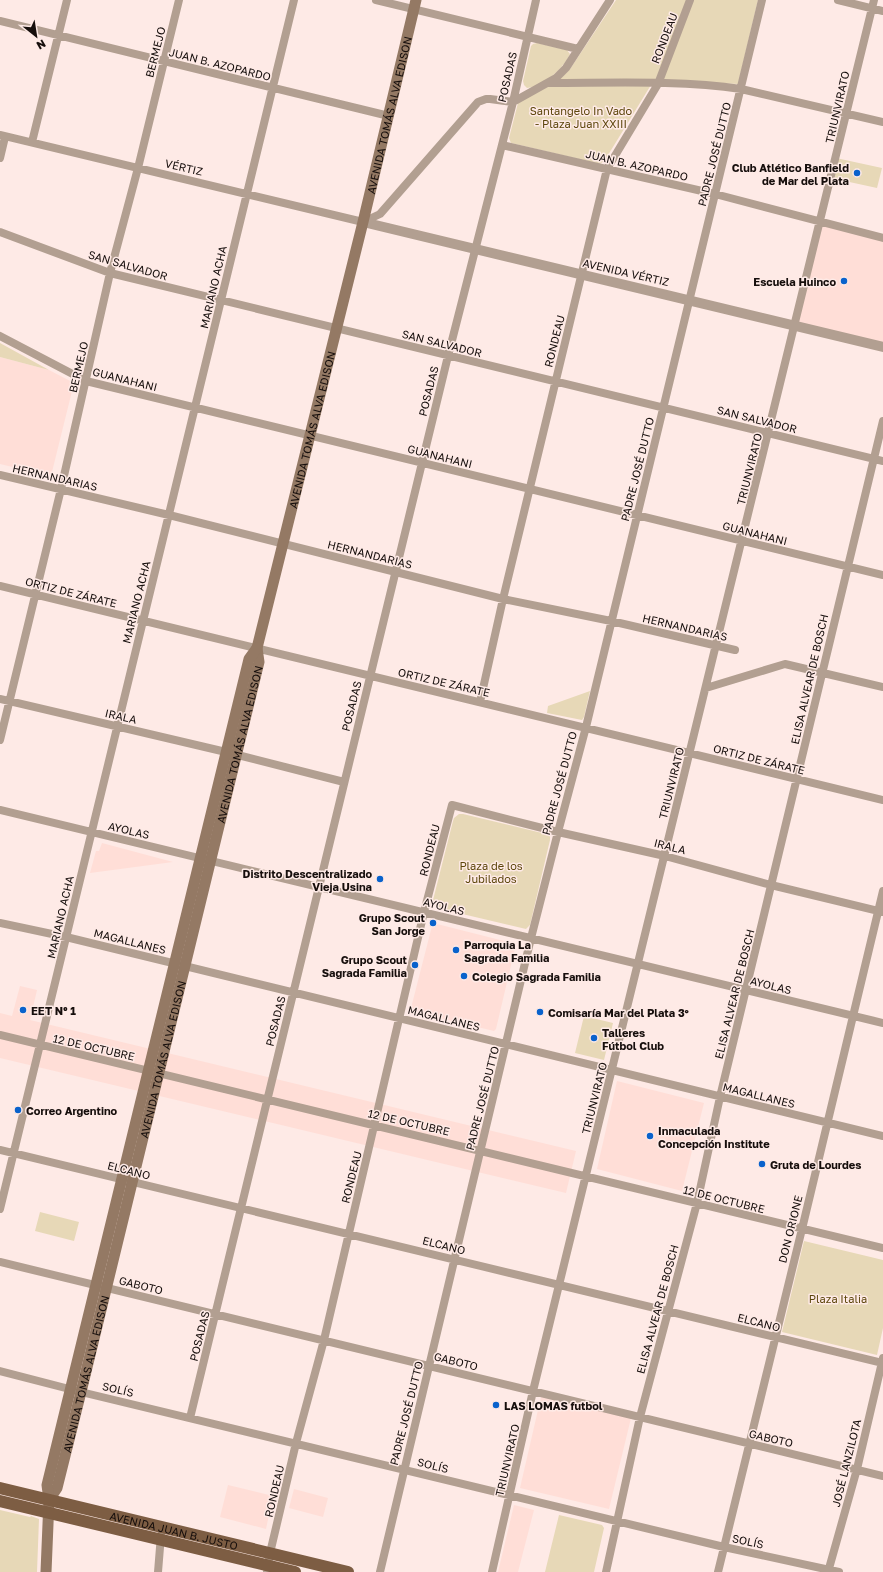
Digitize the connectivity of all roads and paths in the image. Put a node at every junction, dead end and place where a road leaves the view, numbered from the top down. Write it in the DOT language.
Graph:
graph roads {
  1 [pos="66,0"];
  2 [pos="179,0"];
  3 [pos="294,0"];
  4 [pos="376,0"];
  5 [pos="536,0"];
  6 [pos="610,0"];
  7 [pos="690,0"];
  8 [pos="762,0"];
  9 [pos="838,0"];
  10 [pos="873,4"];
  11 [pos="415,5"];
  12 [pos="883,11"];
  13 [pos="0,21"];
  14 [pos="58,35"];
  15 [pos="528,37"];
  16 [pos="578,49"];
  17 [pos="164,61"];
  18 [pos="550,83"];
  19 [pos="658,84"];
  20 [pos="273,88"];
  21 [pos="741,89"];
  22 [pos="513,102"];
  23 [pos="847,113"];
  24 [pos="389,116"];
  25 [pos="883,122"];
  26 [pos="2,136"];
  27 [pos="32,142"];
  28 [pos="502,145"];
  29 [pos="0,158"];
  30 [pos="138,168"];
  31 [pos="607,169"];
  32 [pos="246,193"];
  33 [pos="715,194"];
  34 [pos="363,222"];
  35 [pos="820,223"];
  36 [pos="0,232"];
  37 [pos="883,238"];
  38 [pos="475,250"];
  39 [pos="110,273"];
  40 [pos="582,274"];
  41 [pos="690,300"];
  42 [pos="221,301"];
  43 [pos="795,325"];
  44 [pos="336,329"];
  45 [pos="0,336"];
  46 [pos="883,347"];
  47 [pos="448,356"];
  48 [pos="86,381"];
  49 [pos="555,382"];
  50 [pos="195,408"];
  51 [pos="664,408"];
  52 [pos="883,421"];
  53 [pos="769,434"];
  54 [pos="310,436"];
  55 [pos="874,459"];
  56 [pos="883,461"];
  57 [pos="422,463"];
  58 [pos="0,475"];
  59 [pos="60,490"];
  60 [pos="530,490"];
  61 [pos="169,515"];
  62 [pos="637,515"];
  63 [pos="742,541"];
  64 [pos="283,544"];
  65 [pos="847,567"];
  66 [pos="395,572"];
  67 [pos="883,575"];
  68 [pos="0,586"];
  69 [pos="35,595"];
  70 [pos="503,599"];
  71 [pos="143,621"];
  72 [pos="611,621"];
  73 [pos="716,646"];
  74 [pos="257,648"];
  75 [pos="735,650"];
  76 [pos="823,673"];
  77 [pos="370,676"];
  78 [pos="883,687"];
  79 [pos="706,688"];
  80 [pos="0,699"];
  81 [pos="9,702"];
  82 [pos="480,702"];
  83 [pos="117,727"];
  84 [pos="586,727"];
  85 [pos="0,740"];
  86 [pos="231,753"];
  87 [pos="690,754"];
  88 [pos="797,780"];
  89 [pos="344,782"];
  90 [pos="883,800"];
  91 [pos="452,805"];
  92 [pos="0,810"];
  93 [pos="92,832"];
  94 [pos="558,832"];
  95 [pos="665,856"];
  96 [pos="205,860"];
  97 [pos="771,885"];
  98 [pos="319,887"];
  99 [pos="883,891"];
  100 [pos="424,912"];
  101 [pos="881,912"];
  102 [pos="0,923"];
  103 [pos="66,937"];
  104 [pos="531,938"];
  105 [pos="638,964"];
  106 [pos="180,965"];
  107 [pos="746,990"];
  108 [pos="293,993"];
  109 [pos="853,1016"];
  110 [pos="400,1019"];
  111 [pos="883,1023"];
  112 [pos="0,1035"];
  113 [pos="40,1045"];
  114 [pos="506,1045"];
  115 [pos="612,1070"];
  116 [pos="154,1072"];
  117 [pos="720,1097"];
  118 [pos="268,1099"];
  119 [pos="827,1122"];
  120 [pos="375,1125"];
  121 [pos="883,1136"];
  122 [pos="0,1150"];
  123 [pos="481,1150"];
  124 [pos="13,1153"];
  125 [pos="586,1177"];
  126 [pos="127,1180"];
  127 [pos="697,1203"];
  128 [pos="0,1208"];
  129 [pos="241,1208"];
  130 [pos="802,1229"];
  131 [pos="348,1233"];
  132 [pos="883,1248"];
  133 [pos="454,1259"];
  134 [pos="0,1262"];
  135 [pos="560,1285"];
  136 [pos="101,1286"];
  137 [pos="668,1311"];
  138 [pos="215,1314"];
  139 [pos="775,1337"];
  140 [pos="324,1340"];
  141 [pos="883,1361"];
  142 [pos="429,1366"];
  143 [pos="0,1371"];
  144 [pos="76,1391"];
  145 [pos="534,1391"];
  146 [pos="640,1417"];
  147 [pos="190,1418"];
  148 [pos="296,1444"];
  149 [pos="749,1444"];
  150 [pos="858,1469"];
  151 [pos="403,1470"];
  152 [pos="883,1476"];
  153 [pos="0,1488"];
  154 [pos="510,1496"];
  155 [pos="49,1500"];
  156 [pos="0,1501"];
  157 [pos="49,1512"];
  158 [pos="617,1522"];
  159 [pos="163,1527"];
  160 [pos="160,1539"];
  161 [pos="724,1547"];
  162 [pos="270,1553"];
  163 [pos="268,1569"];
  164 [pos="828,1571"];
  165 [pos="46,1572"];
  166 [pos="158,1572"];
  167 [pos="295,1572"];
  168 [pos="348,1572"];
  169 [pos="380,1572"];
  170 [pos="492,1572"];
  171 [pos="606,1572"];
  172 [pos="718,1572"];
  173 [pos="839,1572"];
  1 -- 14 [label="street"];
  2 -- 17 [label="street, BERMEJO"];
  3 -- 20 [label="street, MARIANO ACHA"];
  4 -- 11 [label="street"];
  5 -- 15 [label="street, POSADAS"];
  6 -- 16 [label="street"];
  7 -- 19 [label="street, RONDEAU"];
  8 -- 21 [label="street, PADRE JOSÉ DUTTO"];
  9 -- 10 [label="street"];
  10 -- 12 [label="street"];
  10 -- 23 [label="street, TRIUNVIRATO"];
  11 -- 15 [label="street"];
  11 -- 24 [label="main road, AVENIDA TOMÁS ALVA EDISON"];
  13 -- 14 [label="street, JUAN B. AZOPARDO"];
  14 -- 17 [label="street, JUAN B. AZOPARDO"];
  14 -- 27 [label="street"];
  15 -- 16 [label="street"];
  15 -- 22 [label="street, POSADAS"];
  16 -- 18 [label="street"];
  17 -- 20 [label="street, JUAN B. AZOPARDO"];
  17 -- 30 [label="street, BERMEJO"];
  18 -- 19 [label="street"];
  18 -- 22 [label="street"];
  19 -- 21 [label="street"];
  19 -- 31 [label="street, RONDEAU"];
  20 -- 24 [label="street, JUAN B. AZOPARDO"];
  20 -- 32 [label="street, MARIANO ACHA"];
  21 -- 23 [label="street"];
  21 -- 33 [label="street, PADRE JOSÉ DUTTO"];
  22 -- 28 [label="street, POSADAS"];
  22 -- 34 [label="street"];
  23 -- 25 [label="street"];
  23 -- 35 [label="street, TRIUNVIRATO"];
  24 -- 34 [label="main road, AVENIDA TOMÁS ALVA EDISON"];
  26 -- 27 [label="street, VÉRTIZ"];
  26 -- 29 [label="street"];
  27 -- 30 [label="street, VÉRTIZ"];
  28 -- 31 [label="street, JUAN B. AZOPARDO"];
  28 -- 38 [label="street, POSADAS"];
  30 -- 32 [label="street, VÉRTIZ"];
  30 -- 39 [label="street, BERMEJO"];
  31 -- 33 [label="street, JUAN B. AZOPARDO"];
  31 -- 40 [label="street, RONDEAU"];
  32 -- 34 [label="street, VÉRTIZ"];
  32 -- 42 [label="street, MARIANO ACHA"];
  33 -- 35 [label="street, JUAN B. AZOPARDO"];
  33 -- 41 [label="street, PADRE JOSÉ DUTTO"];
  34 -- 38 [label="street, AVENIDA VÉRTIZ"];
  34 -- 44 [label="main road, AVENIDA TOMÁS ALVA EDISON"];
  35 -- 37 [label="street, JUAN B. AZOPARDO"];
  35 -- 43 [label="street, TRIUNVIRATO"];
  36 -- 39 [label="street, SAN SALVADOR"];
  38 -- 40 [label="street, AVENIDA VÉRTIZ"];
  38 -- 47 [label="street, POSADAS"];
  39 -- 42 [label="street, SAN SALVADOR"];
  39 -- 48 [label="street, BERMEJO"];
  40 -- 41 [label="street, AVENIDA VÉRTIZ"];
  40 -- 49 [label="street, RONDEAU"];
  41 -- 43 [label="street, AVENIDA VÉRTIZ"];
  41 -- 51 [label="street, PADRE JOSÉ DUTTO"];
  42 -- 44 [label="street, SAN SALVADOR"];
  42 -- 50 [label="street, MARIANO ACHA"];
  43 -- 46 [label="street, AVENIDA VÉRTIZ"];
  43 -- 53 [label="street, TRIUNVIRATO"];
  44 -- 47 [label="street, SAN SALVADOR"];
  44 -- 54 [label="main road, AVENIDA TOMÁS ALVA EDISON"];
  45 -- 48 [label="street, GUANAHANI"];
  47 -- 49 [label="street, SAN SALVADOR"];
  47 -- 57 [label="street, POSADAS"];
  48 -- 50 [label="street, GUANAHANI"];
  48 -- 59 [label="street, BERMEJO"];
  49 -- 51 [label="street, SAN SALVADOR"];
  49 -- 60 [label="street, RONDEAU"];
  50 -- 54 [label="street, GUANAHANI"];
  50 -- 61 [label="street, MARIANO ACHA"];
  51 -- 53 [label="street, SAN SALVADOR"];
  51 -- 62 [label="street, PADRE JOSÉ DUTTO"];
  52 -- 55 [label="street, ELISA ALVEAR DE BOSCH"];
  53 -- 55 [label="street, SAN SALVADOR"];
  53 -- 63 [label="street, TRIUNVIRATO"];
  54 -- 57 [label="street, GUANAHANI"];
  54 -- 64 [label="main road, AVENIDA TOMÁS ALVA EDISON"];
  55 -- 56 [label="street, SAN SALVADOR"];
  55 -- 65 [label="street, ELISA ALVEAR DE BOSCH"];
  57 -- 60 [label="street, GUANAHANI"];
  57 -- 66 [label="street, POSADAS"];
  58 -- 59 [label="street, HERNANDARIAS"];
  59 -- 61 [label="street, HERNANDARIAS"];
  59 -- 69 [label="street, BERMEJO"];
  60 -- 62 [label="street, GUANAHANI"];
  60 -- 70 [label="street, RONDEAU"];
  61 -- 64 [label="street, HERNANDARIAS"];
  61 -- 71 [label="street, MARIANO ACHA"];
  62 -- 63 [label="street, GUANAHANI"];
  62 -- 72 [label="street, PADRE JOSÉ DUTTO"];
  63 -- 65 [label="street, GUANAHANI"];
  63 -- 73 [label="street, TRIUNVIRATO"];
  64 -- 66 [label="street, HERNANDARIAS"];
  64 -- 74 [label="main road, AVENIDA TOMÁS ALVA EDISON"];
  65 -- 67 [label="street, GUANAHANI"];
  65 -- 76 [label="street, ELISA ALVEAR DE BOSCH"];
  66 -- 70 [label="street, HERNANDARIAS"];
  66 -- 77 [label="street, POSADAS"];
  68 -- 69 [label="street, ORTIZ DE ZÁRATE"];
  69 -- 71 [label="street, ORTIZ DE ZÁRATE"];
  69 -- 81 [label="street, BERMEJO"];
  70 -- 72 [label="street, HERNANDARIAS"];
  70 -- 82 [label="street, RONDEAU"];
  71 -- 74 [label="street, ORTIZ DE ZÁRATE"];
  71 -- 83 [label="street, MARIANO ACHA"];
  72 -- 73 [label="street, HERNANDARIAS"];
  72 -- 84 [label="street, PADRE JOSÉ DUTTO"];
  73 -- 75 [label="street, HERNANDARIAS"];
  73 -- 79 [label="street, TRIUNVIRATO"];
  74 -- 77 [label="street, ORTIZ DE ZÁRATE"];
  74 -- 86 [label="main road, AVENIDA TOMÁS ALVA EDISON"];
  74 -- 86 [label="main road, AVENIDA TOMÁS ALVA EDISON"];
  76 -- 78 [label="street"];
  76 -- 79 [label="street"];
  76 -- 88 [label="street, ELISA ALVEAR DE BOSCH"];
  77 -- 82 [label="street, ORTIZ DE ZÁRATE"];
  77 -- 89 [label="street, POSADAS"];
  79 -- 87 [label="street, TRIUNVIRATO"];
  80 -- 81 [label="street, IRALA"];
  81 -- 83 [label="street, IRALA"];
  81 -- 85 [label="street, BERMEJO"];
  82 -- 84 [label="street, ORTIZ DE ZÁRATE"];
  83 -- 86 [label="street, IRALA"];
  83 -- 93 [label="street, MARIANO ACHA"];
  84 -- 87 [label="street, ORTIZ DE ZÁRATE"];
  84 -- 94 [label="street, PADRE JOSÉ DUTTO"];
  86 -- 89 [label="street, IRALA"];
  86 -- 96 [label="main road, AVENIDA TOMÁS ALVA EDISON"];
  87 -- 88 [label="street, ORTIZ DE ZÁRATE"];
  87 -- 95 [label="street, TRIUNVIRATO"];
  88 -- 90 [label="street, ORTIZ DE ZÁRATE"];
  88 -- 97 [label="street, ELISA ALVEAR DE BOSCH"];
  89 -- 98 [label="street, POSADAS"];
  91 -- 94 [label="street, IRALA"];
  91 -- 100 [label="street, RONDEAU"];
  92 -- 93 [label="street, AYOLAS"];
  93 -- 96 [label="street, AYOLAS"];
  93 -- 103 [label="street, MARIANO ACHA"];
  94 -- 95 [label="street, IRALA"];
  94 -- 104 [label="street, PADRE JOSÉ DUTTO"];
  95 -- 97 [label="street, IRALA"];
  95 -- 105 [label="street, TRIUNVIRATO"];
  96 -- 98 [label="street, AYOLAS"];
  96 -- 106 [label="main road, AVENIDA TOMÁS ALVA EDISON"];
  97 -- 101 [label="street, IRALA"];
  97 -- 107 [label="street, ELISA ALVEAR DE BOSCH"];
  98 -- 100 [label="street, AYOLAS"];
  98 -- 108 [label="street, POSADAS"];
  99 -- 101 [label="street, DON ORIONE"];
  100 -- 104 [label="street, AYOLAS"];
  100 -- 110 [label="street, RONDEAU"];
  101 -- 109 [label="street, DON ORIONE"];
  102 -- 103 [label="street, MAGALLANES"];
  103 -- 106 [label="street, MAGALLANES"];
  103 -- 113 [label="street, MARIANO ACHA"];
  104 -- 105 [label="street, AYOLAS"];
  104 -- 114 [label="street, PADRE JOSÉ DUTTO"];
  105 -- 107 [label="street, AYOLAS"];
  105 -- 115 [label="street, TRIUNVIRATO"];
  106 -- 108 [label="street, MAGALLANES"];
  106 -- 116 [label="main road, AVENIDA TOMÁS ALVA EDISON"];
  107 -- 109 [label="street, AYOLAS"];
  107 -- 117 [label="street, ELISA ALVEAR DE BOSCH"];
  108 -- 110 [label="street, MAGALLANES"];
  108 -- 118 [label="street, POSADAS"];
  109 -- 111 [label="street, AYOLAS"];
  109 -- 119 [label="street, DON ORIONE"];
  110 -- 114 [label="street, MAGALLANES"];
  110 -- 120 [label="street, RONDEAU"];
  112 -- 113 [label="street, 12 DE OCTUBRE"];
  113 -- 116 [label="street, 12 DE OCTUBRE"];
  113 -- 124 [label="street, MARIANO ACHA"];
  114 -- 115 [label="street, MAGALLANES"];
  114 -- 123 [label="street, PADRE JOSÉ DUTTO"];
  115 -- 117 [label="street, MAGALLANES"];
  115 -- 125 [label="street, TRIUNVIRATO"];
  116 -- 118 [label="street, 12 DE OCTUBRE"];
  116 -- 126 [label="main road, AVENIDA TOMÁS ALVA EDISON"];
  117 -- 119 [label="street, MAGALLANES"];
  117 -- 127 [label="street, ELISA ALVEAR DE BOSCH"];
  118 -- 120 [label="street, 12 DE OCTUBRE"];
  118 -- 129 [label="street, POSADAS"];
  119 -- 121 [label="street, MAGALLANES"];
  119 -- 130 [label="street, DON ORIONE"];
  120 -- 123 [label="street, 12 DE OCTUBRE"];
  120 -- 131 [label="street, RONDEAU"];
  122 -- 124 [label="street, ELCANO"];
  123 -- 125 [label="street, 12 DE OCTUBRE"];
  123 -- 133 [label="street, PADRE JOSÉ DUTTO"];
  124 -- 126 [label="street, ELCANO"];
  124 -- 128 [label="street, MARIANO ACHA"];
  125 -- 127 [label="street, 12 DE OCTUBRE"];
  125 -- 135 [label="street, TRIUNVIRATO"];
  126 -- 129 [label="street, ELCANO"];
  126 -- 136 [label="main road, AVENIDA TOMÁS ALVA EDISON"];
  127 -- 130 [label="street, 12 DE OCTUBRE"];
  127 -- 137 [label="street, ELISA ALVEAR DE BOSCH"];
  129 -- 131 [label="street, ELCANO"];
  129 -- 138 [label="street, POSADAS"];
  130 -- 132 [label="street, 12 DE OCTUBRE"];
  130 -- 139 [label="street, DON ORIONE"];
  131 -- 133 [label="street, ELCANO"];
  131 -- 140 [label="street, RONDEAU"];
  133 -- 135 [label="street, ELCANO"];
  133 -- 142 [label="street, PADRE JOSÉ DUTTO"];
  134 -- 136 [label="street, GABOTO"];
  135 -- 137 [label="street, ELCANO"];
  135 -- 145 [label="street, TRIUNVIRATO"];
  136 -- 138 [label="street, GABOTO"];
  136 -- 144 [label="main road, AVENIDA TOMÁS ALVA EDISON"];
  137 -- 139 [label="street, ELCANO"];
  137 -- 146 [label="street, ELISA ALVEAR DE BOSCH"];
  138 -- 140 [label="street, GABOTO"];
  138 -- 147 [label="street, POSADAS"];
  139 -- 141 [label="street, ELCANO"];
  139 -- 149 [label="street, DON ORIONE"];
  140 -- 142 [label="street, GABOTO"];
  140 -- 148 [label="street, RONDEAU"];
  141 -- 150 [label="street, JOSÉ LANZILOTA"];
  142 -- 145 [label="street, GABOTO"];
  142 -- 151 [label="street, PADRE JOSÉ DUTTO"];
  143 -- 144 [label="street, SOLÍS"];
  144 -- 147 [label="street, SOLÍS"];
  144 -- 155 [label="main road, AVENIDA TOMÁS ALVA EDISON"];
  145 -- 146 [label="street, GABOTO"];
  145 -- 154 [label="street, TRIUNVIRATO"];
  146 -- 149 [label="street, GABOTO"];
  146 -- 158 [label="street, ELISA ALVEAR DE BOSCH"];
  147 -- 148 [label="street, SOLÍS"];
  148 -- 151 [label="street, SOLÍS"];
  148 -- 162 [label="street, RONDEAU"];
  149 -- 150 [label="street, GABOTO"];
  149 -- 161 [label="street, DON ORIONE"];
  150 -- 152 [label="street, GABOTO"];
  150 -- 164 [label="street, JOSÉ LANZILOTA"];
  151 -- 154 [label="street, SOLÍS"];
  151 -- 169 [label="street, PADRE JOSÉ DUTTO"];
  153 -- 155 [label="main road, AVENIDA JUAN B. JUSTO"];
  154 -- 158 [label="street, SOLÍS"];
  154 -- 170 [label="street, TRIUNVIRATO"];
  155 -- 157 [label="main road"];
  155 -- 159 [label="main road, AVENIDA JUAN B. JUSTO"];
  156 -- 157 [label="main road, AVENIDA JUAN B. JUSTO"];
  157 -- 160 [label="main road, AVENIDA JUAN B. JUSTO"];
  157 -- 165 [label="main road"];
  158 -- 161 [label="street, SOLÍS"];
  158 -- 171 [label="street, ELISA ALVEAR DE BOSCH"];
  159 -- 160 [label="street"];
  159 -- 162 [label="main road, AVENIDA JUAN B. JUSTO"];
  160 -- 163 [label="main road, AVENIDA JUAN B. JUSTO"];
  160 -- 166 [label="street"];
  161 -- 164 [label="street, SOLÍS"];
  161 -- 172 [label="street, DON ORIONE"];
  162 -- 163 [label="street, RONDEAU"];
  162 -- 168 [label="main road, AVENIDA JUAN B. JUSTO"];
  163 -- 167 [label="main road, AVENIDA JUAN B. JUSTO"];
  164 -- 173 [label="street, SOLÍS"];
}
